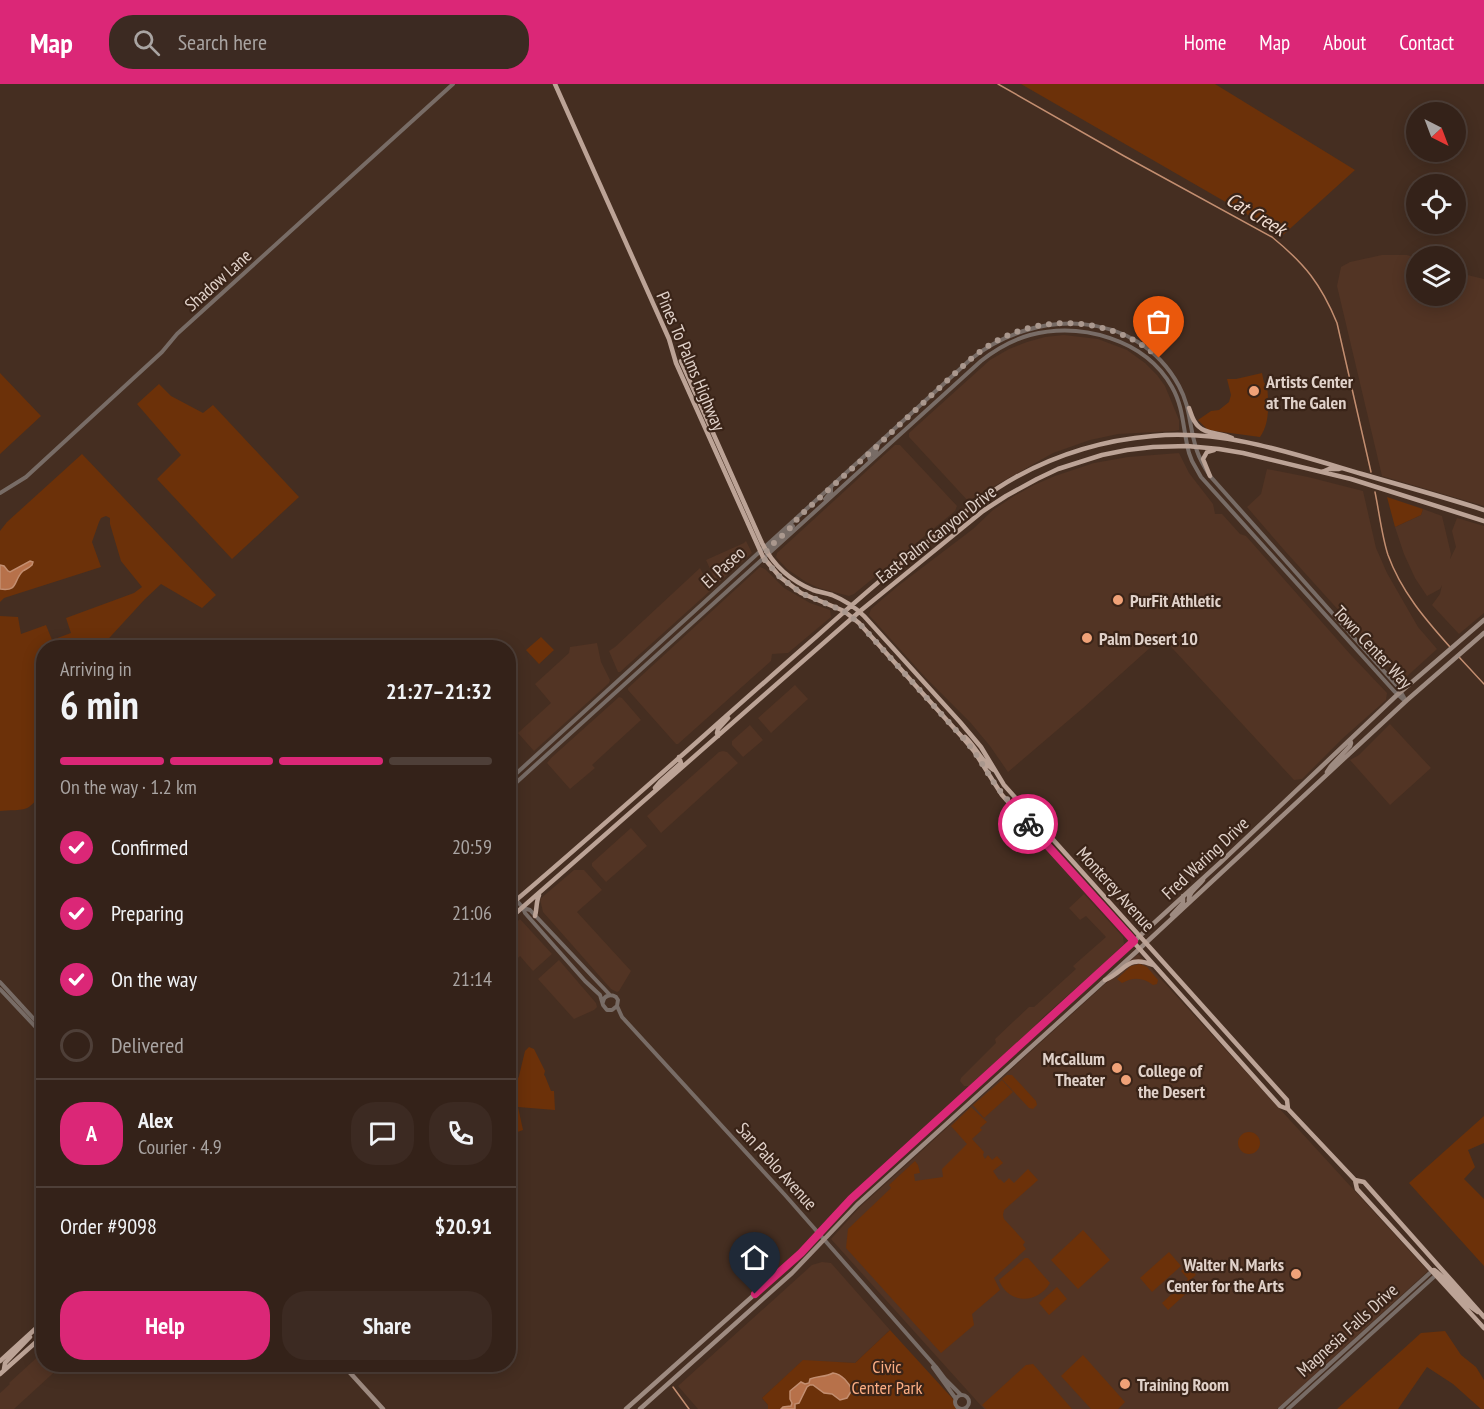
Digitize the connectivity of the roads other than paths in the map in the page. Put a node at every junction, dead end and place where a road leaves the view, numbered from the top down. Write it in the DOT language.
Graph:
graph roads {
  1 [pos="453,84"];
  2 [pos="555,84"];
  3 [pos="1189,408"];
  4 [pos="1185,435"];
  5 [pos="1193,435"];
  6 [pos="1240,441"];
  7 [pos="878,444"];
  8 [pos="1187,446"];
  9 [pos="1196,447"];
  10 [pos="1219,448"];
  11 [pos="870,461"];
  12 [pos="1347,470"];
  13 [pos="1322,471"];
  14 [pos="1210,476"];
  15 [pos="831,487"];
  16 [pos="0,493"];
  17 [pos="807,510"];
  18 [pos="817,510"];
  19 [pos="1484,510"];
  20 [pos="1484,520"];
  21 [pos="764,553"];
  22 [pos="851,605"];
  23 [pos="844,611"];
  24 [pos="860,612"];
  25 [pos="853,618"];
  26 [pos="1484,620"];
  27 [pos="1484,633"];
  28 [pos="1399,693"];
  29 [pos="1406,701"];
  30 [pos="737,707"];
  31 [pos="958,732"];
  32 [pos="718,736"];
  33 [pos="1350,740"];
  34 [pos="679,757"];
  35 [pos="996,771"];
  36 [pos="516,774"];
  37 [pos="1324,777"];
  38 [pos="516,783"];
  39 [pos="652,793"];
  40 [pos="1011,804"];
  41 [pos="1030,813"];
  42 [pos="1206,875"];
  43 [pos="540,893"];
  44 [pos="1183,896"];
  45 [pos="517,900"];
  46 [pos="1189,902"];
  47 [pos="523,908"];
  48 [pos="516,914"];
  49 [pos="535,916"];
  50 [pos="1169,921"];
  51 [pos="1140,936"];
  52 [pos="1134,941"];
  53 [pos="1146,943"];
  54 [pos="1140,948"];
  55 [pos="1155,966"];
  56 [pos="1105,980"];
  57 [pos="0,982"];
  58 [pos="0,989"];
  59 [pos="610,995"];
  60 [pos="603,1002"];
  61 [pos="617,1006"];
  62 [pos="612,1010"];
  63 [pos="622,1017"];
  64 [pos="36,1021"];
  65 [pos="36,1027"];
  66 [pos="1288,1109"];
  67 [pos="1355,1180"];
  68 [pos="819,1233"];
  69 [pos="824,1240"];
  70 [pos="1434,1273"];
  71 [pos="1483,1316"];
  72 [pos="1484,1328"];
  73 [pos="35,1330"];
  74 [pos="36,1342"];
  75 [pos="0,1361"];
  76 [pos="932,1363"];
  77 [pos="2,1372"];
  78 [pos="349,1372"];
  79 [pos="961,1395"];
  80 [pos="956,1399"];
  81 [pos="969,1403"];
  82 [pos="383,1409"];
  83 [pos="627,1409"];
  84 [pos="640,1409"];
  85 [pos="964,1409"];
  86 [pos="972,1409"];
  87 [pos="1280,1409"];
  88 [pos="1288,1409"];
  1 -- 16 [label="street, Shadow Lane"];
  2 -- 21 [label="main road, Pines To Palms Highway"];
  3 -- 5 [label="street"];
  3 -- 6 [label="main road"];
  3 -- 7 [label="street"];
  4 -- 5 [label="main road, East Palm Canyon Drive"];
  4 -- 8 [label="street, Town Center Way"];
  4 -- 11 [label="street, El Paseo"];
  4 -- 22 [label="main road, East Palm Canyon Drive"];
  5 -- 6 [label="main road, East Palm Canyon Drive"];
  5 -- 9 [label="street"];
  6 -- 12 [label="main road, East Palm Canyon Drive"];
  7 -- 11 [label="street"];
  7 -- 15 [label="street"];
  8 -- 9 [label="main road, East Palm Canyon Drive"];
  8 -- 24 [label="main road, East Palm Canyon Drive"];
  8 -- 28 [label="street, Town Center Way"];
  9 -- 10 [label="main road, East Palm Canyon Drive"];
  9 -- 14 [label="street, Town Center Way"];
  10 -- 13 [label="main road, East Palm Canyon Drive"];
  10 -- 14 [label="main road"];
  11 -- 18 [label="street, El Paseo"];
  12 -- 13 [label="main road"];
  12 -- 19 [label="main road, East Palm Canyon Drive"];
  13 -- 20 [label="main road, East Palm Canyon Drive"];
  14 -- 28 [label="street, Town Center Way"];
  15 -- 17 [label="street"];
  15 -- 18 [label="street"];
  17 -- 18 [label="street"];
  17 -- 21 [label="street"];
  18 -- 21 [label="street, El Paseo"];
  21 -- 22 [label="main road, Pines To Palms Highway"];
  21 -- 23 [label="main road, Pines To Palms Highway"];
  21 -- 36 [label="street, El Paseo"];
  21 -- 38 [label="street, El Paseo"];
  22 -- 23 [label="main road, East Palm Canyon Drive"];
  22 -- 24 [label="main road, Monterey Avenue"];
  23 -- 25 [label="main road, Monterey Avenue"];
  23 -- 30 [label="main road, East Palm Canyon Drive"];
  24 -- 25 [label="main road, East Palm Canyon Drive"];
  24 -- 35 [label="main road, Monterey Avenue"];
  25 -- 31 [label="main road, Monterey Avenue"];
  25 -- 32 [label="main road, East Palm Canyon Drive"];
  26 -- 28 [label="main road, Fred Waring Drive"];
  27 -- 29 [label="main road, Fred Waring Drive"];
  28 -- 29 [label="street, Town Center Way"];
  28 -- 33 [label="main road, Fred Waring Drive"];
  29 -- 37 [label="main road, Fred Waring Drive"];
  30 -- 32 [label="main road"];
  30 -- 34 [label="main road, East Palm Canyon Drive"];
  31 -- 35 [label="main road"];
  31 -- 40 [label="main road, Monterey Avenue"];
  32 -- 39 [label="main road, East Palm Canyon Drive"];
  33 -- 37 [label="main road"];
  33 -- 42 [label="main road, Fred Waring Drive"];
  34 -- 39 [label="main road"];
  34 -- 45 [label="main road, East Palm Canyon Drive"];
  35 -- 41 [label="main road, Monterey Avenue"];
  37 -- 46 [label="main road, Fred Waring Drive"];
  39 -- 43 [label="main road, East Palm Canyon Drive"];
  40 -- 41 [label="main road"];
  40 -- 52 [label="main road, Monterey Avenue"];
  41 -- 51 [label="main road, Monterey Avenue"];
  42 -- 44 [label="main road, Fred Waring Drive"];
  42 -- 46 [label="main road"];
  43 -- 47 [label="main road, East Palm Canyon Drive"];
  43 -- 49 [label="main road"];
  44 -- 50 [label="main road"];
  44 -- 51 [label="main road, Fred Waring Drive"];
  45 -- 47 [label="street, San Pablo Avenue"];
  46 -- 50 [label="main road, Fred Waring Drive"];
  47 -- 48 [label="main road, East Palm Canyon Drive"];
  47 -- 49 [label="street, San Pablo Avenue"];
  47 -- 60 [label="street, San Pablo Avenue"];
  49 -- 59 [label="street, San Pablo Avenue"];
  50 -- 53 [label="main road, Fred Waring Drive"];
  51 -- 52 [label="main road, Fred Waring Drive"];
  51 -- 53 [label="main road, Monterey Avenue"];
  52 -- 54 [label="main road, Monterey Avenue"];
  52 -- 68 [label="main road, Fred Waring Drive"];
  53 -- 54 [label="main road, Fred Waring Drive"];
  53 -- 66 [label="main road, Monterey Avenue"];
  54 -- 55 [label="main road, Monterey Avenue"];
  54 -- 56 [label="main road, Fred Waring Drive"];
  55 -- 56 [label="main road"];
  55 -- 66 [label="main road, Monterey Avenue"];
  56 -- 69 [label="main road, Fred Waring Drive"];
  57 -- 64 [label="street"];
  58 -- 65 [label="street"];
  59 -- 60 [label="street"];
  59 -- 61 [label="street, San Pablo Avenue"];
  60 -- 62 [label="street, San Pablo Avenue"];
  61 -- 62 [label="street"];
  61 -- 63 [label="street, San Pablo Avenue"];
  62 -- 63 [label="street, San Pablo Avenue"];
  63 -- 68 [label="street, San Pablo Avenue"];
  66 -- 67 [label="main road, Monterey Avenue"];
  67 -- 70 [label="main road, Monterey Avenue"];
  67 -- 71 [label="main road, Monterey Avenue"];
  68 -- 69 [label="street, San Pablo Avenue"];
  68 -- 83 [label="main road, Fred Waring Drive"];
  69 -- 76 [label="street, San Pablo Avenue"];
  69 -- 84 [label="main road, Fred Waring Drive"];
  70 -- 71 [label="main road"];
  70 -- 72 [label="main road, Monterey Avenue"];
  70 -- 87 [label="street, Magnesia Falls Drive"];
  70 -- 88 [label="street, Magnesia Falls Drive"];
  73 -- 75 [label="main road"];
  73 -- 77 [label="main road"];
  74 -- 77 [label="main road"];
  76 -- 79 [label="street, San Pablo Avenue"];
  76 -- 80 [label="street, San Pablo Avenue"];
  78 -- 82 [label="main road"];
  79 -- 80 [label="street"];
  79 -- 81 [label="street"];
  80 -- 85 [label="street"];
  81 -- 85 [label="street"];
  81 -- 86 [label="street"];
}
